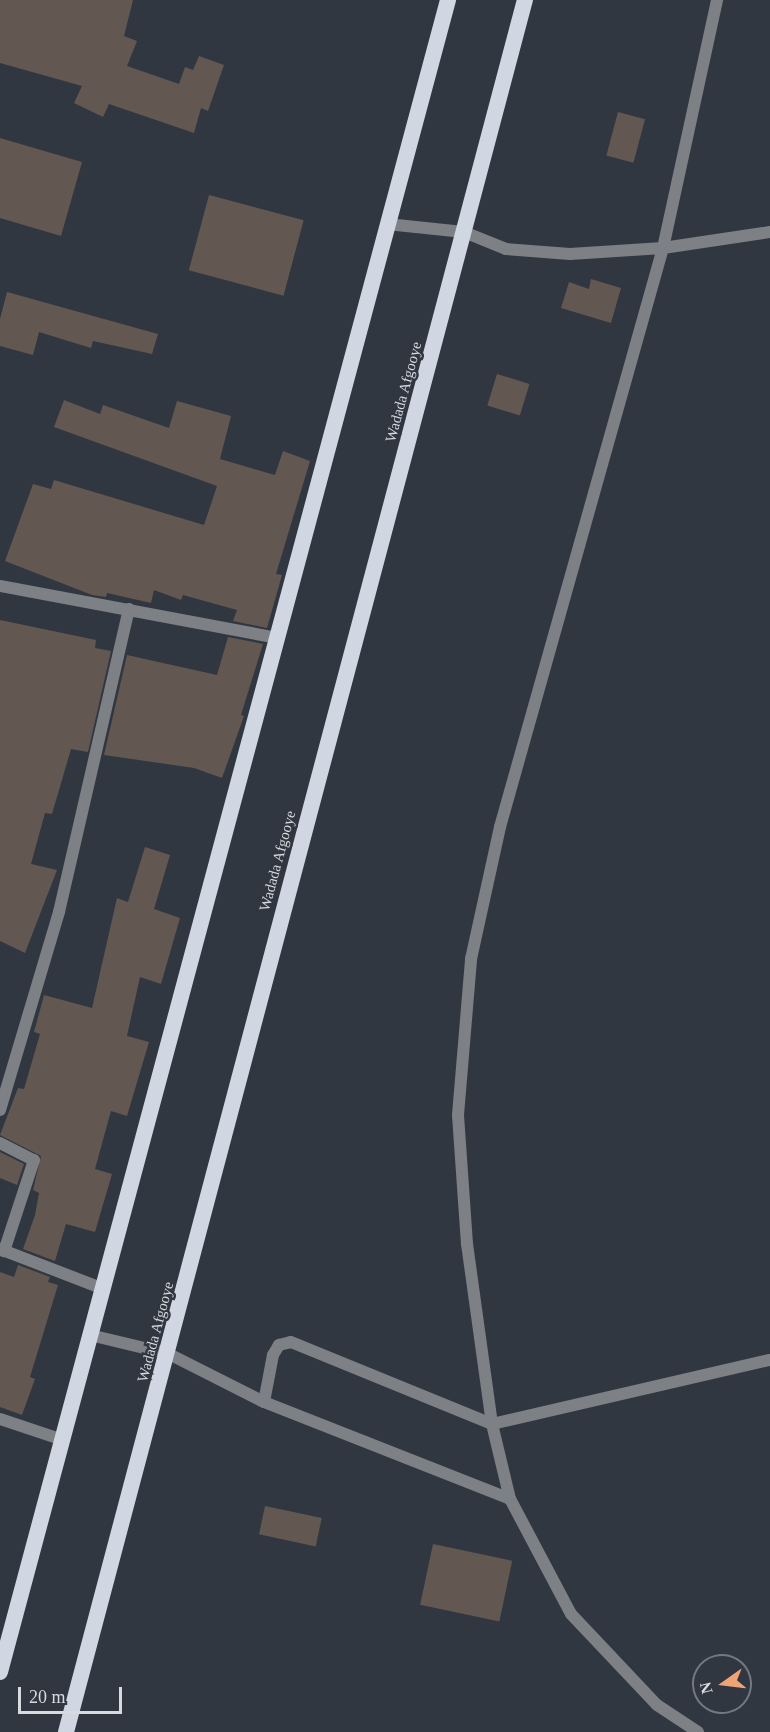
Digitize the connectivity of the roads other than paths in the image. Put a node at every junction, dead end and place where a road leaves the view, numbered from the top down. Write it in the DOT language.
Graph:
graph roads {
  1 [pos="448,0"];
  2 [pos="525,0"];
  3 [pos="717,0"];
  4 [pos="387,224"];
  5 [pos="464,232"];
  6 [pos="770,232"];
  7 [pos="663,248"];
  8 [pos="0,586"];
  9 [pos="129,609"];
  10 [pos="278,638"];
  11 [pos="0,1110"];
  12 [pos="0,1143"];
  13 [pos="2,1250"];
  14 [pos="101,1287"];
  15 [pos="90,1335"];
  16 [pos="169,1354"];
  17 [pos="770,1360"];
  18 [pos="264,1402"];
  19 [pos="0,1419"];
  20 [pos="492,1424"];
  21 [pos="63,1440"];
  22 [pos="510,1499"];
  23 [pos="0,1672"];
  24 [pos="66,1732"];
  25 [pos="698,1732"];
  1 -- 4 [label="highway"];
  2 -- 5 [label="highway, Wadada Afgooye"];
  3 -- 7 [label="street"];
  4 -- 5 [label="street"];
  4 -- 10 [label="highway"];
  5 -- 7 [label="street"];
  5 -- 16 [label="highway, Wadada Afgooye"];
  6 -- 7 [label="street"];
  7 -- 20 [label="street"];
  8 -- 9 [label="street"];
  9 -- 10 [label="street"];
  9 -- 11 [label="street"];
  10 -- 14 [label="highway"];
  12 -- 13 [label="street"];
  13 -- 14 [label="street"];
  14 -- 15 [label="highway"];
  15 -- 16 [label="street"];
  15 -- 21 [label="highway"];
  16 -- 18 [label="street"];
  16 -- 24 [label="highway, Wadada Afgooye"];
  17 -- 20 [label="street"];
  18 -- 20 [label="street"];
  18 -- 22 [label="street"];
  19 -- 21 [label="street"];
  20 -- 22 [label="street"];
  21 -- 23 [label="highway"];
  22 -- 25 [label="street"];
}
